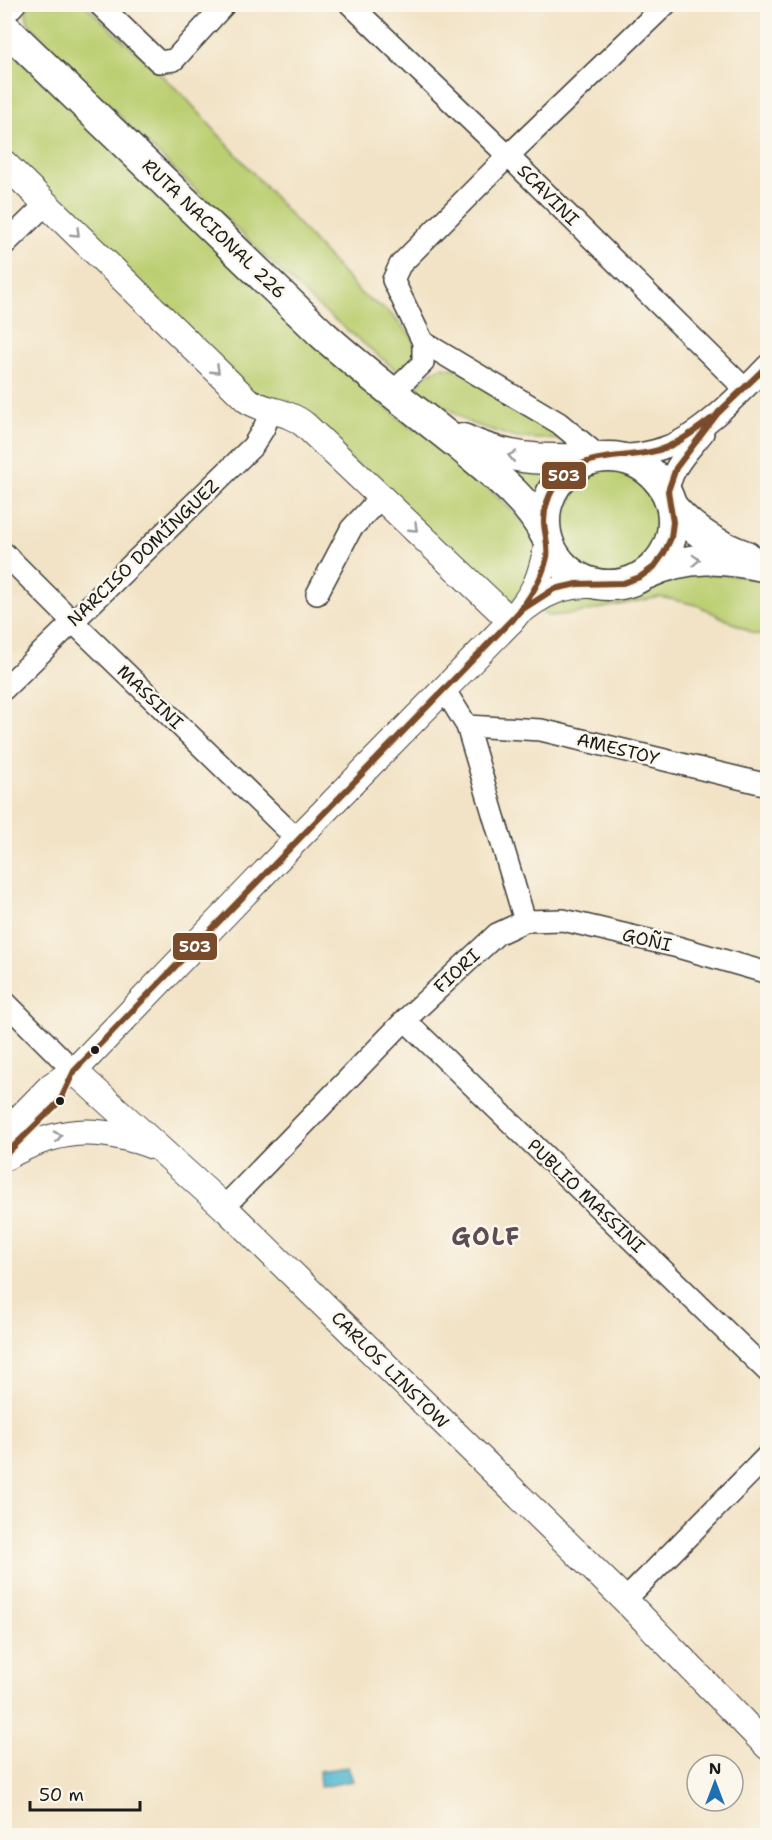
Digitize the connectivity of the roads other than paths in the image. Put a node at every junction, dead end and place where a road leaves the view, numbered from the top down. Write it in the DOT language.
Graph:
graph roads {
  1 [pos="15,4"];
  2 [pos="99,4"];
  3 [pos="225,4"];
  4 [pos="350,4"];
  5 [pos="666,4"];
  6 [pos="4,16"];
  7 [pos="4,27"];
  8 [pos="508,156"];
  9 [pos="4,163"];
  10 [pos="46,204"];
  11 [pos="4,245"];
  12 [pos="423,342"];
  13 [pos="768,364"];
  14 [pos="744,388"];
  15 [pos="392,393"];
  16 [pos="270,410"];
  17 [pos="718,413"];
  18 [pos="431,423"];
  19 [pos="601,458"];
  20 [pos="381,497"];
  21 [pos="670,501"];
  22 [pos="547,539"];
  23 [pos="4,553"];
  24 [pos="768,567"];
  25 [pos="640,577"];
  26 [pos="605,585"];
  27 [pos="316,594"];
  28 [pos="516,616"];
  29 [pos="72,621"];
  30 [pos="4,689"];
  31 [pos="444,689"];
  32 [pos="467,726"];
  33 [pos="768,785"];
  34 [pos="297,839"];
  35 [pos="525,921"];
  36 [pos="768,974"];
  37 [pos="4,1000"];
  38 [pos="405,1020"];
  39 [pos="74,1071"];
  40 [pos="4,1134"];
  41 [pos="161,1149"];
  42 [pos="4,1158"];
  43 [pos="224,1207"];
  44 [pos="768,1372"];
  45 [pos="768,1455"];
  46 [pos="624,1600"];
  47 [pos="768,1747"];
  1 -- 6 [label="street"];
  2 -- 3 [label="street"];
  4 -- 8 [label="street, SCAVINI"];
  5 -- 8 [label="street"];
  7 -- 15 [label="highway, RUTA NACIONAL 226"];
  8 -- 12 [label="street"];
  8 -- 14 [label="street, SCAVINI"];
  9 -- 10 [label="main road"];
  10 -- 11 [label="street"];
  10 -- 16 [label="main road, one-way"];
  12 -- 15 [label="street"];
  12 -- 19 [label="street"];
  13 -- 14 [label="street"];
  14 -- 17 [label="street"];
  15 -- 18 [label="highway, RUTA NACIONAL 226"];
  16 -- 20 [label="main road"];
  16 -- 29 [label="street, NARCISO DOMÍNGUEZ"];
  17 -- 19 [label="street"];
  17 -- 21 [label="street"];
  19 -- 18 [label="highway, RUTA NACIONAL 226, one-way"];
  18 -- 22 [label="highway, RUTA NACIONAL 226"];
  19 -- 21 [label="highway, RUTA NACIONAL 226"];
  19 -- 22 [label="highway"];
  20 -- 27 [label="street"];
  20 -- 28 [label="main road, one-way"];
  21 -- 24 [label="highway, RUTA NACIONAL 226"];
  21 -- 25 [label="highway, RUTA NACIONAL 226"];
  22 -- 26 [label="highway, RUTA NACIONAL 226"];
  22 -- 28 [label="main road"];
  23 -- 29 [label="street, MASSINI"];
  25 -- 24 [label="highway, RUTA NACIONAL 226, one-way"];
  25 -- 26 [label="highway, RUTA NACIONAL 226"];
  26 -- 28 [label="main road"];
  28 -- 31 [label="main road"];
  29 -- 30 [label="street, NARCISO DOMÍNGUEZ"];
  29 -- 34 [label="street, MASSINI"];
  31 -- 32 [label="street"];
  31 -- 34 [label="main road"];
  32 -- 33 [label="street, AMESTOY"];
  32 -- 35 [label="street"];
  34 -- 39 [label="main road"];
  35 -- 36 [label="street, GOÑI"];
  35 -- 38 [label="street, FIORI"];
  37 -- 39 [label="street, CARLOS LINSTOW"];
  38 -- 43 [label="street, FIORI"];
  38 -- 44 [label="street, PUBLIO MASSINI"];
  39 -- 40 [label="main road"];
  39 -- 41 [label="main road, CARLOS LINSTOW"];
  39 -- 42 [label="main road"];
  42 -- 41 [label="main road, one-way"];
  41 -- 43 [label="main road, CARLOS LINSTOW"];
  43 -- 46 [label="main road, CARLOS LINSTOW"];
  45 -- 46 [label="street"];
  46 -- 47 [label="main road, CARLOS LINSTOW"];
}
